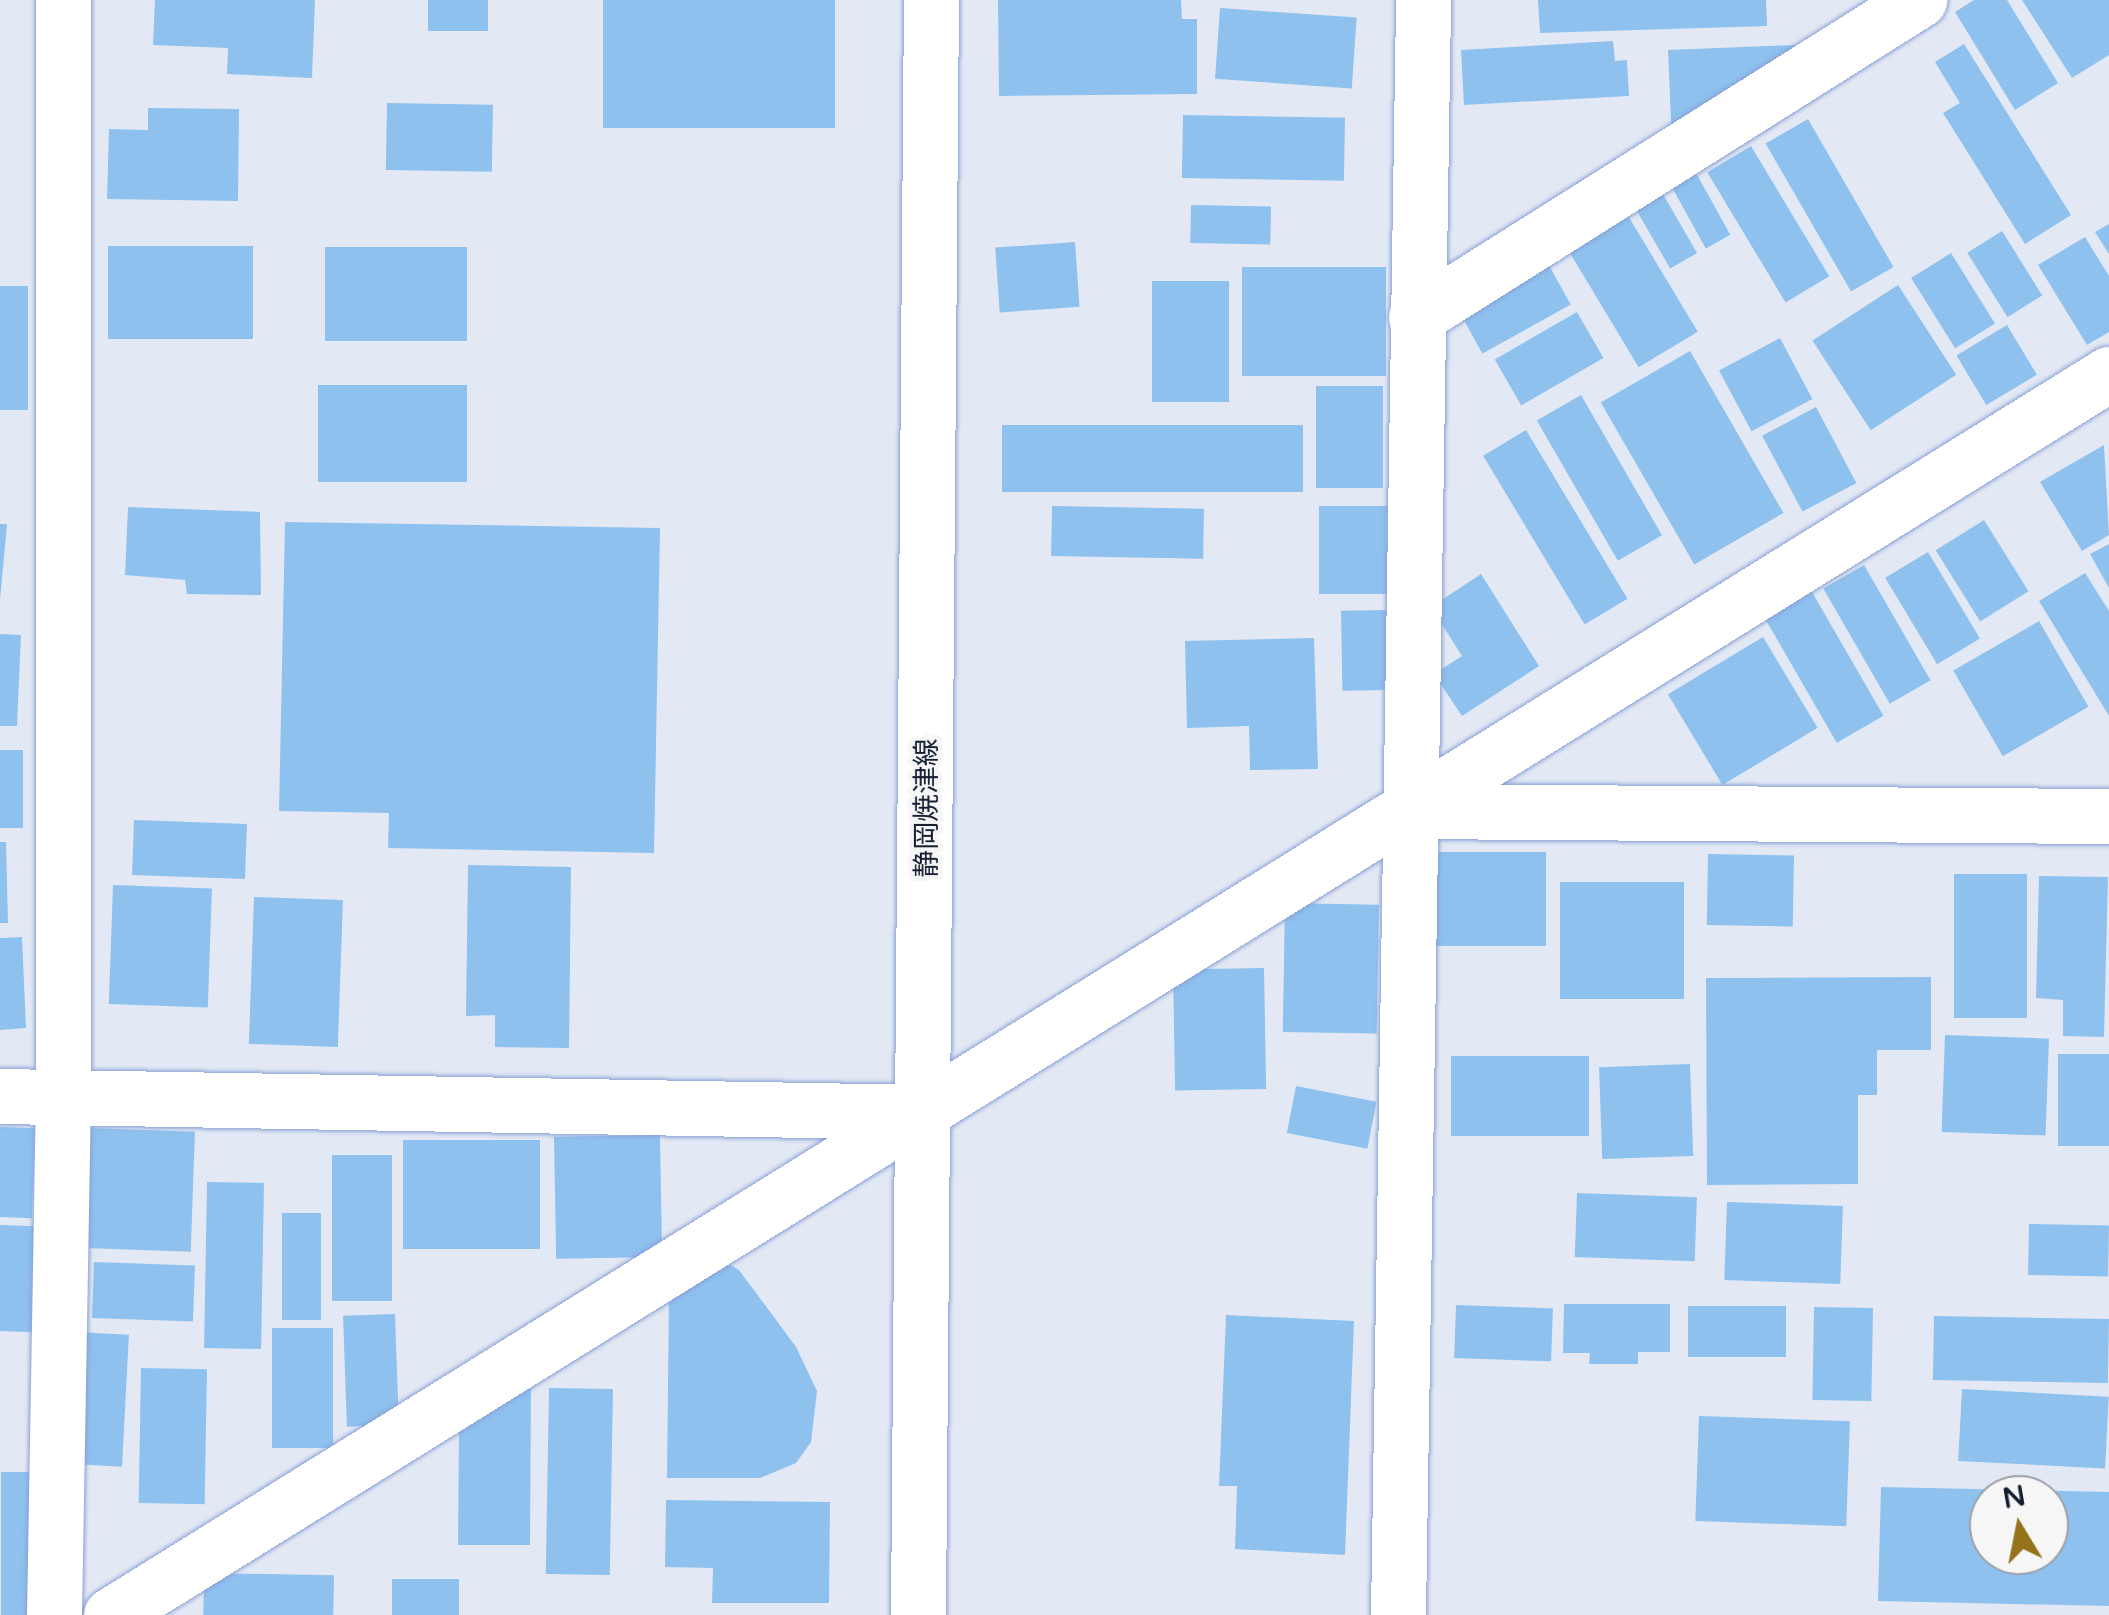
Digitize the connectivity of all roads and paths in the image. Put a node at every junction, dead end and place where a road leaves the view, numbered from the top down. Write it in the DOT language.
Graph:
graph roads {
  1 [pos="64,0"];
  2 [pos="932,0"];
  3 [pos="1423,0"];
  4 [pos="1919,0"];
  5 [pos="1416,317"];
  6 [pos="2109,374"];
  7 [pos="1407,811"];
  8 [pos="2109,816"];
  9 [pos="0,1096"];
  10 [pos="63,1096"];
  11 [pos="925,1112"];
  12 [pos="54,1615"];
  13 [pos="111,1615"];
  14 [pos="918,1615"];
  15 [pos="1398,1615"];
  1 -- 10 [label="street"];
  2 -- 11 [label="street, 静岡焼津線"];
  3 -- 5 [label="street"];
  4 -- 5 [label="street"];
  5 -- 7 [label="street"];
  6 -- 7 [label="street"];
  7 -- 8 [label="street"];
  7 -- 11 [label="street"];
  7 -- 15 [label="street"];
  9 -- 10 [label="street"];
  10 -- 11 [label="street"];
  10 -- 12 [label="street"];
  11 -- 13 [label="street"];
  11 -- 14 [label="street, 静岡焼津線"];
}
